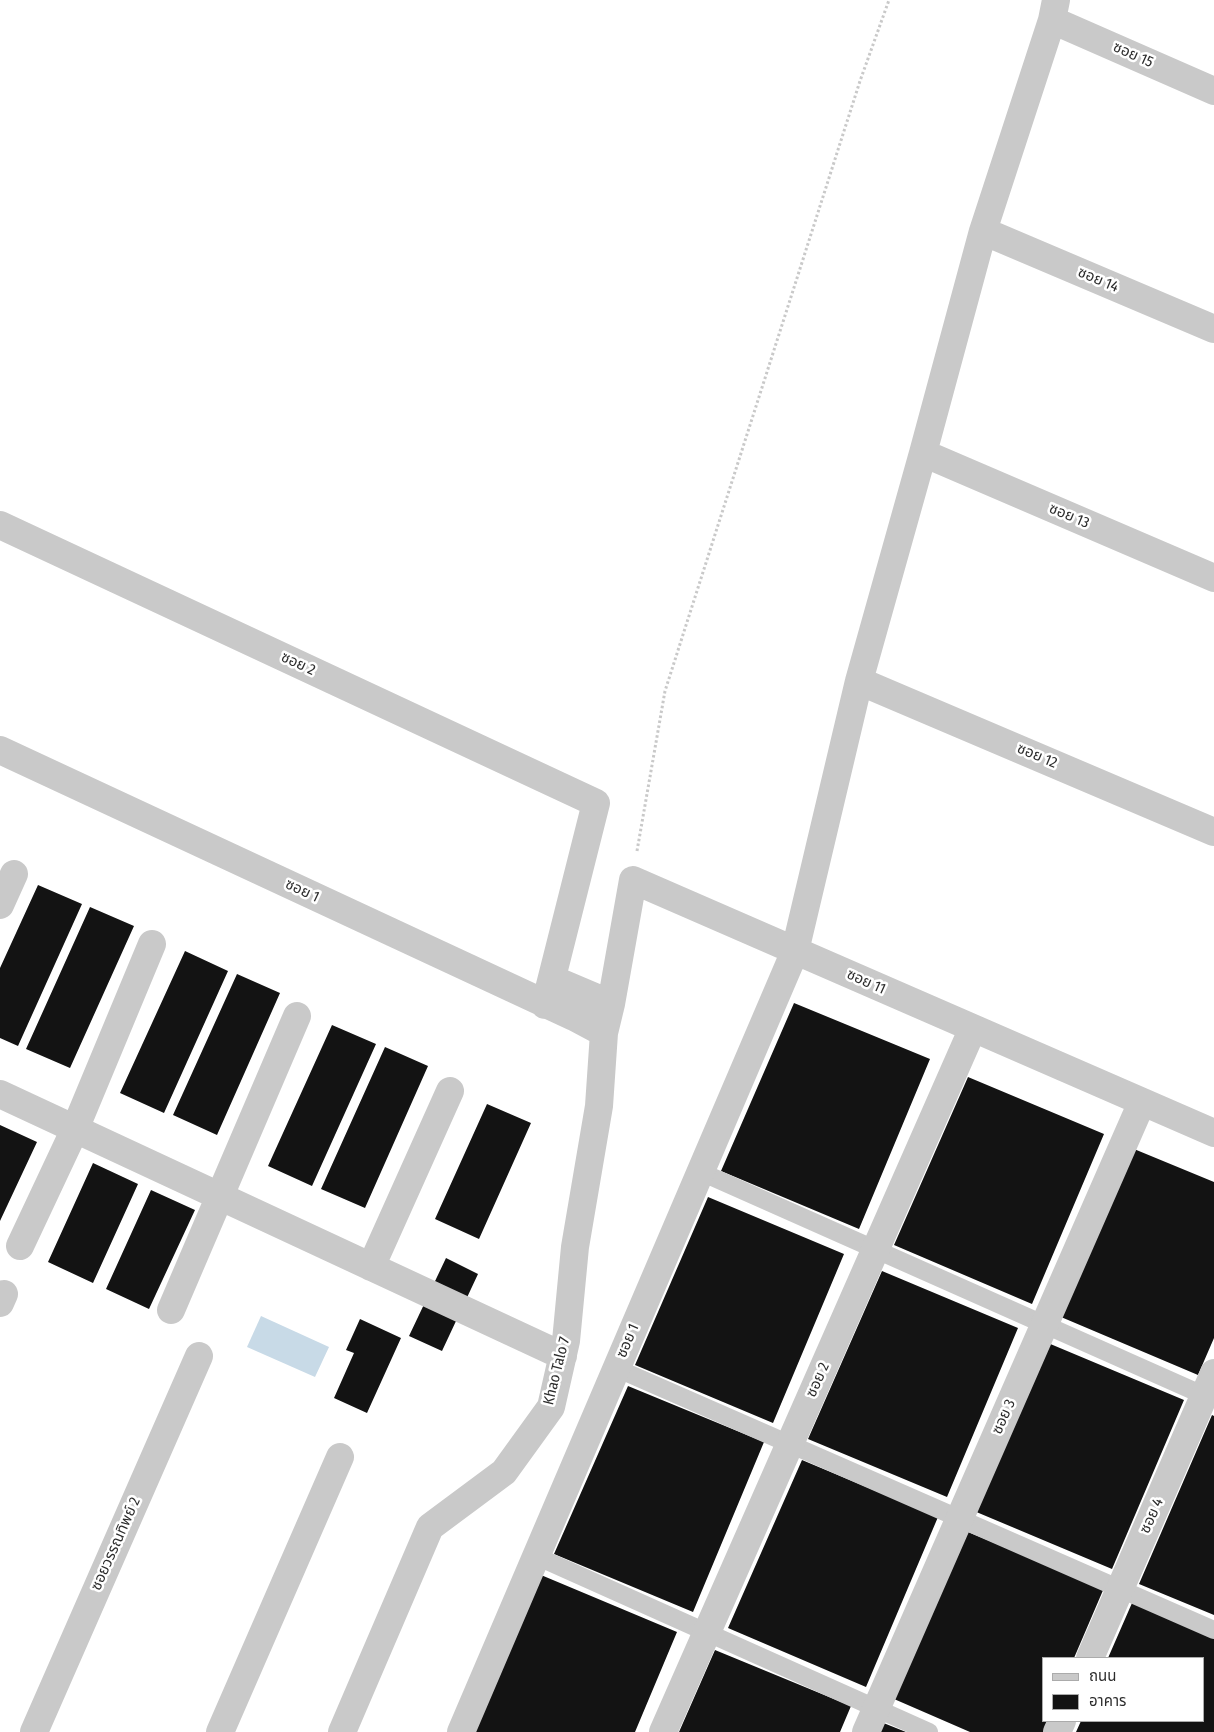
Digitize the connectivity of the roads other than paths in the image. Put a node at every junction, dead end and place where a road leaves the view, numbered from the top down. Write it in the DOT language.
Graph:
graph roads {
  1 [pos="1054,10"];
  2 [pos="1214,90"];
  3 [pos="983,231"];
  4 [pos="1214,329"];
  5 [pos="923,453"];
  6 [pos="0,525"];
  7 [pos="1214,578"];
  8 [pos="860,681"];
  9 [pos="0,750"];
  10 [pos="1214,832"];
  11 [pos="14,874"];
  12 [pos="0,906"];
  13 [pos="152,944"];
  14 [pos="795,950"];
  15 [pos="549,992"];
  16 [pos="611,1004"];
  17 [pos="296,1016"];
  18 [pos="973,1028"];
  19 [pos="604,1033"];
  20 [pos="450,1091"];
  21 [pos="0,1094"];
  22 [pos="1142,1102"];
  23 [pos="75,1129"];
  24 [pos="1214,1133"];
  25 [pos="700,1172"];
  26 [pos="219,1196"];
  27 [pos="20,1246"];
  28 [pos="875,1249"];
  29 [pos="371,1268"];
  30 [pos="171,1310"];
  31 [pos="1044,1325"];
  32 [pos="199,1356"];
  33 [pos="563,1356"];
  34 [pos="616,1368"];
  35 [pos="1211,1390"];
  36 [pos="790,1444"];
  37 [pos="340,1457"];
  38 [pos="959,1518"];
  39 [pos="536,1556"];
  40 [pos="1120,1589"];
  41 [pos="1214,1630"];
  42 [pos="707,1632"];
  43 [pos="1090,1657"];
  44 [pos="871,1720"];
  45 [pos="34,1732"];
  46 [pos="220,1732"];
  47 [pos="342,1732"];
  48 [pos="461,1732"];
  49 [pos="663,1732"];
  50 [pos="930,1732"];
  1 -- 2 [label="street, ซอย 15"];
  1 -- 3 [label="street, ซอย 1"];
  3 -- 4 [label="street, ซอย 14"];
  3 -- 5 [label="street, ซอย 1"];
  5 -- 7 [label="street, ซอย 13"];
  5 -- 8 [label="street, ซอย 1"];
  6 -- 15 [label="street, ซอย 2"];
  8 -- 10 [label="street, ซอย 12"];
  8 -- 14 [label="street, ซอย 1"];
  9 -- 15 [label="street, ซอย 1"];
  11 -- 12 [label="street"];
  13 -- 23 [label="street"];
  14 -- 16 [label="street, ซอย 11"];
  14 -- 18 [label="street, ซอย 11"];
  14 -- 25 [label="street, ซอย 1"];
  15 -- 16 [label="street, ซอย 1"];
  15 -- 19 [label="street, ซอย 1"];
  16 -- 19 [label="street, Khao Talo 7"];
  17 -- 26 [label="street"];
  18 -- 22 [label="street, ซอย 11"];
  18 -- 28 [label="street, ซอย 2"];
  19 -- 33 [label="street, Khao Talo 7"];
  20 -- 29 [label="street"];
  21 -- 23 [label="street"];
  22 -- 24 [label="street, ซอย 11"];
  22 -- 31 [label="street, ซอย 3"];
  23 -- 26 [label="street"];
  23 -- 27 [label="street"];
  25 -- 28 [label="lane"];
  25 -- 34 [label="street, ซอย 1"];
  26 -- 29 [label="street"];
  26 -- 30 [label="street"];
  28 -- 31 [label="lane"];
  28 -- 36 [label="street, ซอย 2"];
  29 -- 33 [label="street"];
  31 -- 35 [label="lane"];
  31 -- 38 [label="street, ซอย 3"];
  32 -- 45 [label="street, ซอยวรรณทิพย์ 2"];
  33 -- 47 [label="street, Khao Talo 7"];
  34 -- 36 [label="lane"];
  34 -- 39 [label="street, ซอย 1"];
  35 -- 40 [label="street, ซอย 4"];
  36 -- 38 [label="lane"];
  36 -- 42 [label="street, ซอย 2"];
  37 -- 46 [label="street"];
  38 -- 40 [label="lane"];
  38 -- 44 [label="street, ซอย 3"];
  39 -- 42 [label="lane"];
  39 -- 48 [label="street, ซอย 1"];
  40 -- 41 [label="lane"];
  40 -- 43 [label="street, ซอย 4"];
  42 -- 44 [label="lane"];
  42 -- 49 [label="street, ซอย 2"];
  44 -- 50 [label="lane"];
}
